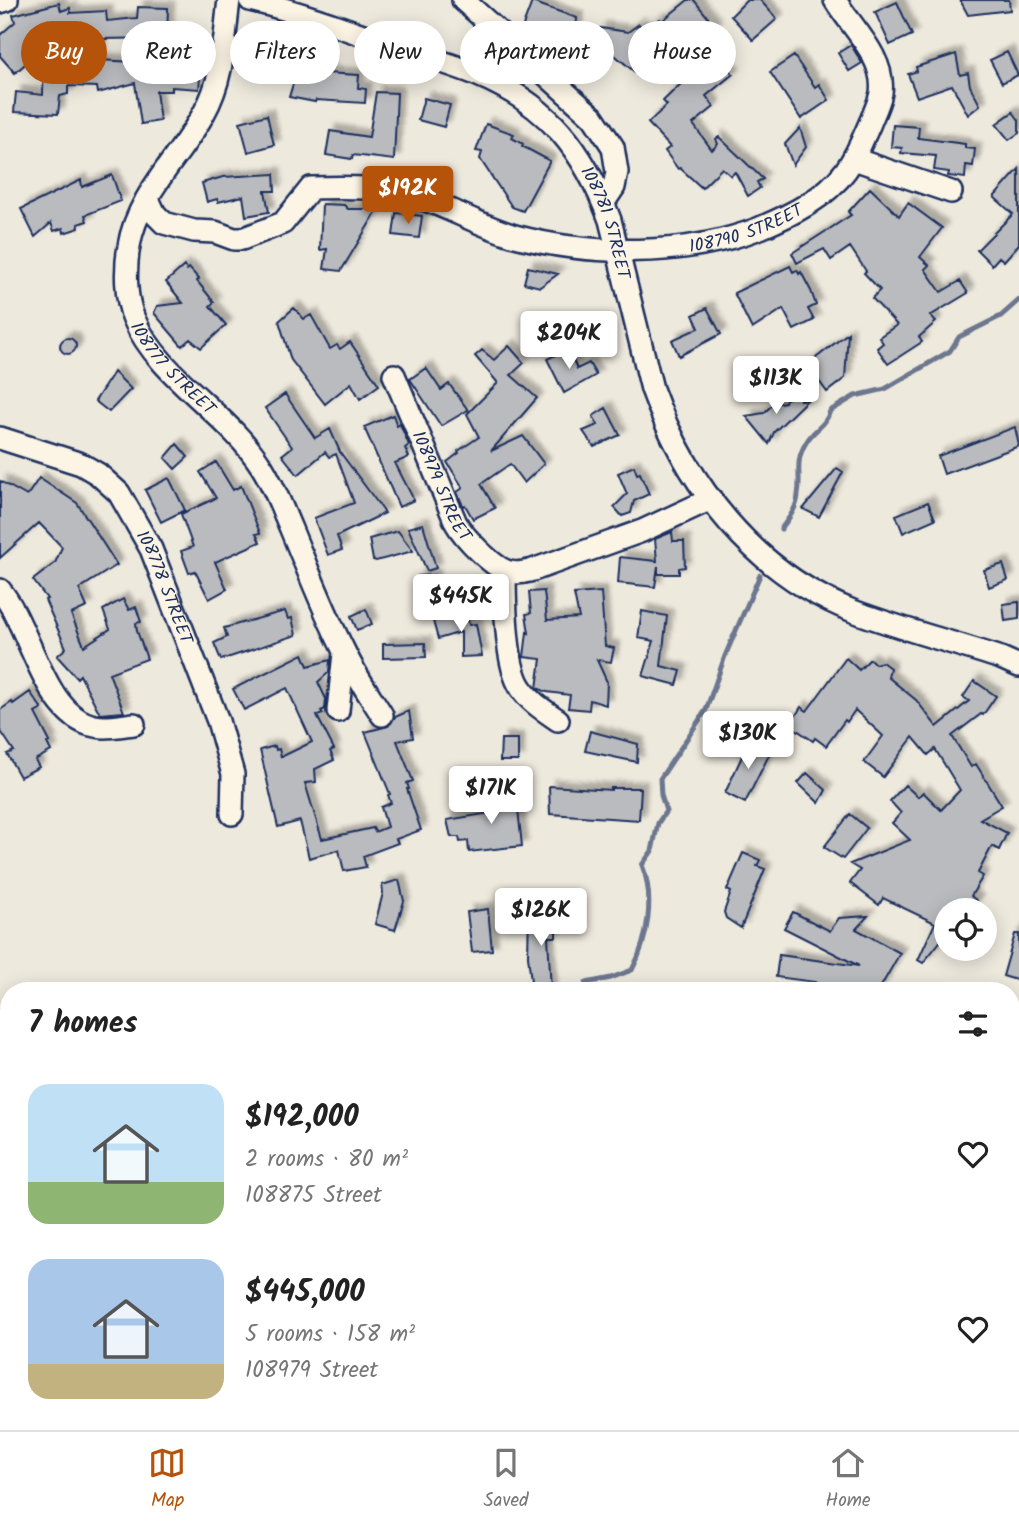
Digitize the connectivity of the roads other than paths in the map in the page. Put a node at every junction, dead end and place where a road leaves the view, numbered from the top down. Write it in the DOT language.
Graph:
graph roads {
  1 [pos="6,0"];
  2 [pos="229,0"];
  3 [pos="250,0"];
  4 [pos="463,0"];
  5 [pos="835,0"];
  6 [pos="0,2"];
  7 [pos="854,159"];
  8 [pos="950,192"];
  9 [pos="148,199"];
  10 [pos="604,202"];
  11 [pos="618,250"];
  12 [pos="394,375"];
  13 [pos="0,438"];
  14 [pos="712,499"];
  15 [pos="505,571"];
  16 [pos="0,590"];
  17 [pos="344,653"];
  18 [pos="1019,666"];
  19 [pos="338,710"];
  20 [pos="382,715"];
  21 [pos="558,720"];
  22 [pos="134,724"];
  23 [pos="232,814"];
  1 -- 6 [label="street"];
  2 -- 9 [label="street, 108777 STREET"];
  3 -- 10 [label="street, 108781 STREET"];
  4 -- 10 [label="street"];
  5 -- 7 [label="street, 108790 STREET"];
  7 -- 8 [label="street"];
  7 -- 11 [label="street, 108790 STREET"];
  9 -- 11 [label="street, 108790 STREET"];
  9 -- 17 [label="street, 108777 STREET"];
  10 -- 11 [label="street, 108781 STREET"];
  11 -- 14 [label="street, 108781 STREET"];
  12 -- 15 [label="street, 108979 STREET"];
  13 -- 23 [label="street, 108778 STREET"];
  14 -- 15 [label="street"];
  14 -- 18 [label="street, 108781 STREET"];
  15 -- 21 [label="street"];
  16 -- 22 [label="street"];
  17 -- 19 [label="street"];
  17 -- 20 [label="street, 108777 STREET"];
}
